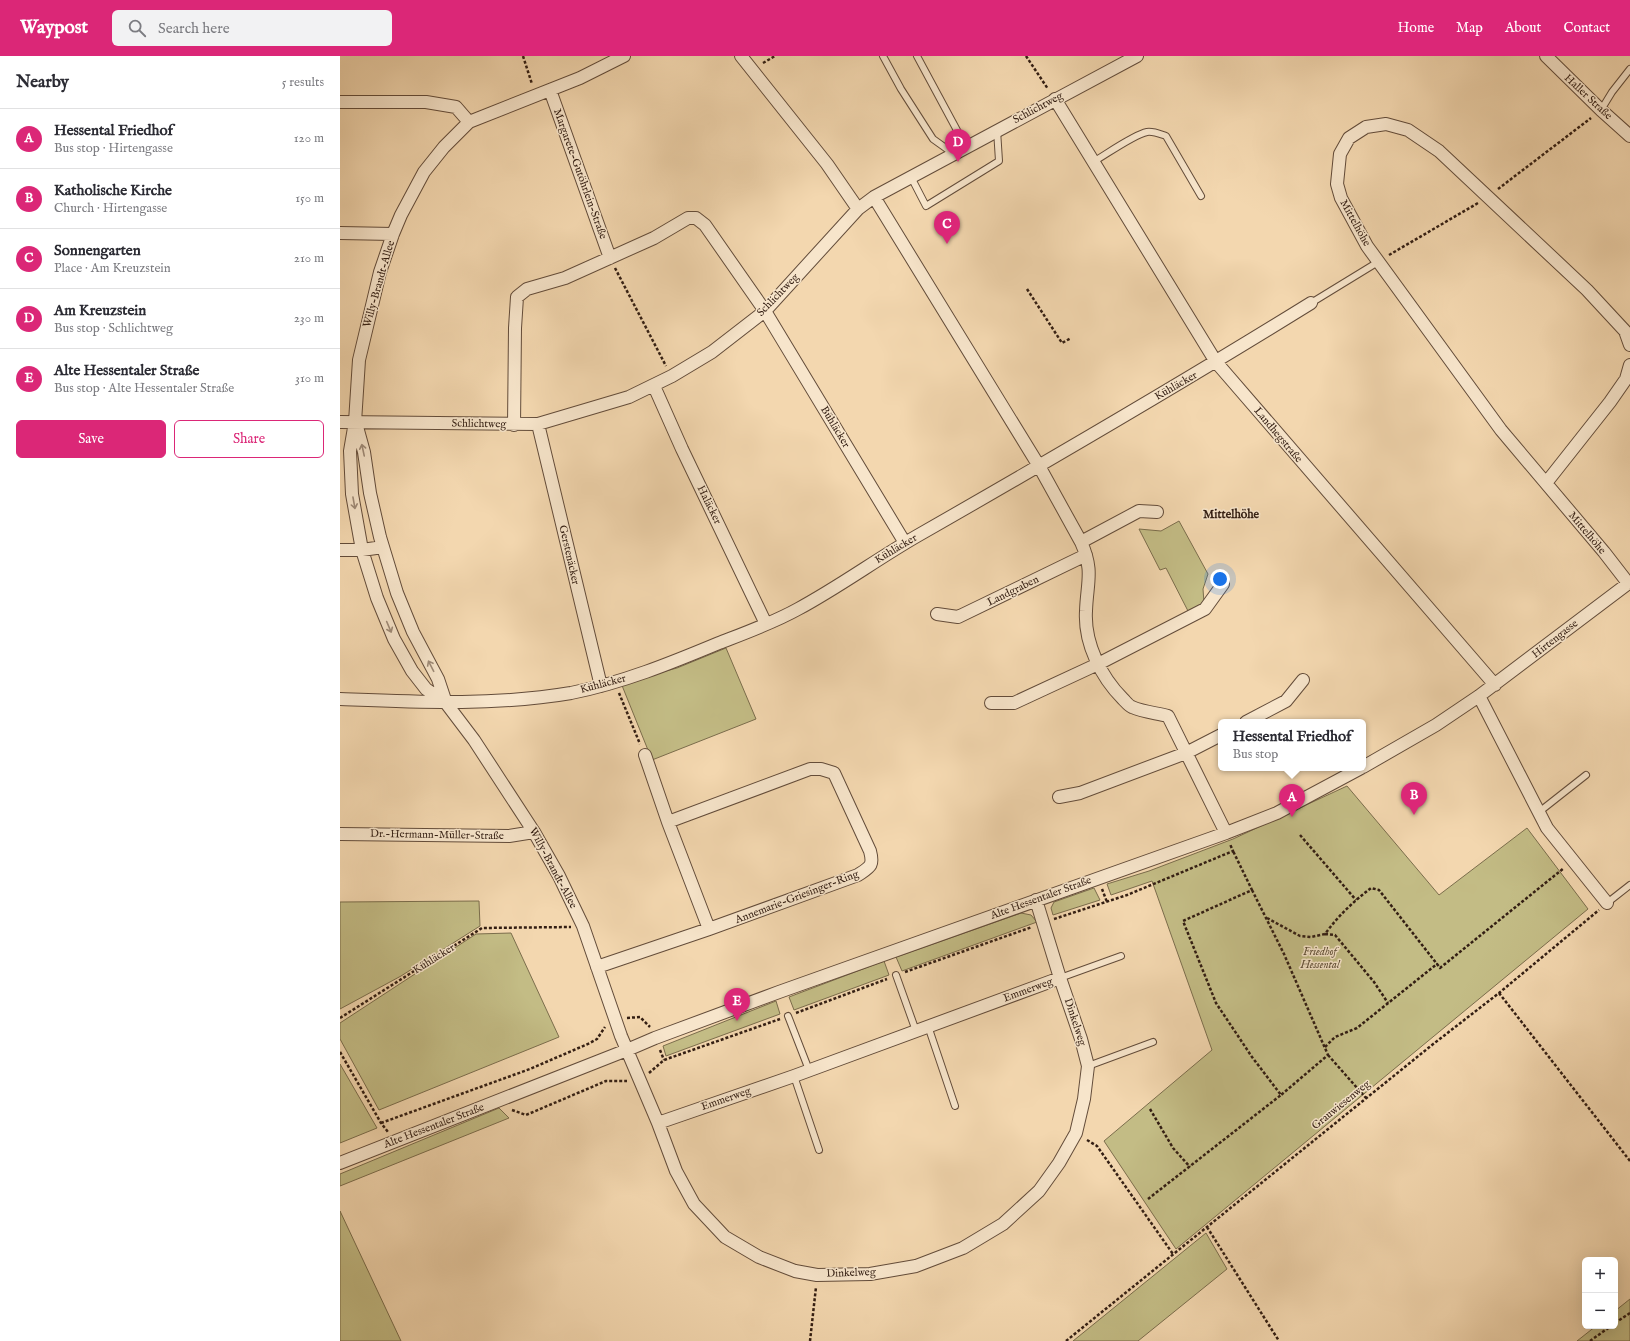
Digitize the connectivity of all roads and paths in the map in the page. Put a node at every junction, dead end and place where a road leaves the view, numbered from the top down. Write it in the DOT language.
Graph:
graph roads {
  1 [pos="523,56"];
  2 [pos="624,56"];
  3 [pos="741,56"];
  4 [pos="883,56"];
  5 [pos="917,56"];
  6 [pos="1026,56"];
  7 [pos="1137,56"];
  8 [pos="1546,56"];
  9 [pos="1630,69"];
  10 [pos="550,90"];
  11 [pos="536,96"];
  12 [pos="1055,99"];
  13 [pos="340,102"];
  14 [pos="1601,110"];
  15 [pos="469,122"];
  16 [pos="996,130"];
  17 [pos="1630,136"];
  18 [pos="966,147"];
  19 [pos="954,154"];
  20 [pos="1093,162"];
  21 [pos="911,177"];
  22 [pos="1202,196"];
  23 [pos="874,197"];
  24 [pos="858,209"];
  25 [pos="340,233"];
  26 [pos="393,234"];
  27 [pos="610,258"];
  28 [pos="1378,262"];
  29 [pos="1027,289"];
  30 [pos="1311,303"];
  31 [pos="765,311"];
  32 [pos="1071,338"];
  33 [pos="1630,345"];
  34 [pos="1216,362"];
  35 [pos="1630,364"];
  36 [pos="672,376"];
  37 [pos="654,386"];
  38 [pos="340,422"];
  39 [pos="355,422"];
  40 [pos="538,424"];
  41 [pos="514,425"];
  42 [pos="1039,466"];
  43 [pos="1546,483"];
  44 [pos="1157,512"];
  45 [pos="1081,542"];
  46 [pos="905,543"];
  47 [pos="383,547"];
  48 [pos="340,550"];
  49 [pos="362,550"];
  50 [pos="1086,555"];
  51 [pos="1629,583"];
  52 [pos="1223,584"];
  53 [pos="937,614"];
  54 [pos="766,624"];
  55 [pos="1098,664"];
  56 [pos="1303,680"];
  57 [pos="615,682"];
  58 [pos="601,686"];
  59 [pos="1495,686"];
  60 [pos="1479,696"];
  61 [pos="340,699"];
  62 [pos="446,702"];
  63 [pos="992,703"];
  64 [pos="1252,719"];
  65 [pos="1218,737"];
  66 [pos="1186,753"];
  67 [pos="645,756"];
  68 [pos="1366,766"];
  69 [pos="1356,771"];
  70 [pos="1586,775"];
  71 [pos="1059,797"];
  72 [pos="1539,812"];
  73 [pos="668,822"];
  74 [pos="534,832"];
  75 [pos="1226,833"];
  76 [pos="340,834"];
  77 [pos="1300,835"];
  78 [pos="1233,851"];
  79 [pos="1573,861"];
  80 [pos="1630,885"];
  81 [pos="1252,890"];
  82 [pos="1036,900"];
  83 [pos="1356,900"];
  84 [pos="1607,903"];
  85 [pos="1266,918"];
  86 [pos="1043,923"];
  87 [pos="583,926"];
  88 [pos="709,929"];
  89 [pos="1325,934"];
  90 [pos="1121,956"];
  91 [pos="1437,964"];
  92 [pos="597,967"];
  93 [pos="896,976"];
  94 [pos="1060,978"];
  95 [pos="1499,993"];
  96 [pos="1388,1004"];
  97 [pos="788,1016"];
  98 [pos="340,1018"];
  99 [pos="615,1020"];
  100 [pos="928,1026"];
  101 [pos="916,1030"];
  102 [pos="655,1038"];
  103 [pos="1153,1042"];
  104 [pos="1325,1047"];
  105 [pos="627,1050"];
  106 [pos="340,1052"];
  107 [pos="1328,1055"];
  108 [pos="664,1060"];
  109 [pos="1088,1066"];
  110 [pos="809,1070"];
  111 [pos="794,1076"];
  112 [pos="639,1081"];
  113 [pos="1281,1095"];
  114 [pos="1366,1098"];
  115 [pos="495,1102"];
  116 [pos="955,1106"];
  117 [pos="1150,1109"];
  118 [pos="381,1123"];
  119 [pos="658,1123"];
  120 [pos="1076,1133"];
  121 [pos="396,1141"];
  122 [pos="819,1150"];
  123 [pos="1630,1161"];
  124 [pos="340,1163"];
  125 [pos="1190,1168"];
  126 [pos="1148,1200"];
  127 [pos="1207,1226"];
  128 [pos="1173,1254"];
  129 [pos="817,1275"];
  130 [pos="1630,1313"];
  131 [pos="1618,1321"];
  132 [pos="1607,1329"];
  133 [pos="810,1341"];
  134 [pos="1066,1341"];
  135 [pos="1279,1341"];
  136 [pos="1590,1341"];
  1 -- 11 [label="path"];
  2 -- 10 [label="street, Willy-Brandt-Allee"];
  3 -- 24 [label="street"];
  4 -- 19 [label="lane"];
  5 -- 18 [label="lane"];
  6 -- 12 [label="path"];
  7 -- 12 [label="street, Schlichtweg"];
  8 -- 14 [label="street, Haller Straße"];
  9 -- 14 [label="lane"];
  10 -- 11 [label="street, Willy-Brandt-Allee"];
  10 -- 27 [label="street, Margarete-Gutöhrlein-Straße"];
  11 -- 15 [label="street, Willy-Brandt-Allee"];
  12 -- 16 [label="street, Schlichtweg"];
  12 -- 20 [label="street, Landhegstraße"];
  13 -- 15 [label="street"];
  14 -- 17 [label="street, Haller Straße"];
  15 -- 26 [label="street, Willy-Brandt-Allee"];
  16 -- 18 [label="street, Schlichtweg"];
  16 -- 21 [label="lane"];
  18 -- 19 [label="street, Schlichtweg"];
  19 -- 21 [label="street, Schlichtweg"];
  20 -- 22 [label="lane"];
  20 -- 34 [label="street, Landhegstraße"];
  21 -- 23 [label="street, Schlichtweg"];
  23 -- 24 [label="street, Schlichtweg"];
  23 -- 42 [label="street"];
  24 -- 31 [label="street, Schlichtweg"];
  25 -- 26 [label="street"];
  26 -- 39 [label="street, Willy-Brandt-Allee"];
  27 -- 31 [label="street"];
  27 -- 36 [label="path"];
  27 -- 41 [label="street"];
  28 -- 30 [label="lane"];
  28 -- 33 [label="street, Mittelhöhe"];
  28 -- 43 [label="street, Mittelhöhe"];
  29 -- 32 [label="path"];
  30 -- 34 [label="street, Kühläcker"];
  31 -- 36 [label="street, Schlichtweg"];
  31 -- 46 [label="street, Bühläcker"];
  34 -- 42 [label="street, Kühläcker"];
  34 -- 59 [label="street, Landhegstraße"];
  35 -- 43 [label="street"];
  36 -- 37 [label="street, Schlichtweg"];
  37 -- 40 [label="street, Schlichtweg"];
  37 -- 54 [label="street, Haläcker"];
  38 -- 39 [label="street, Schlichtweg"];
  39 -- 41 [label="street, Schlichtweg"];
  47 -- 39 [label="street, Willy-Brandt-Allee, one-way"];
  39 -- 49 [label="street, Willy-Brandt-Allee, one-way"];
  40 -- 41 [label="street, Schlichtweg"];
  40 -- 58 [label="street, Gerstenäcker"];
  42 -- 45 [label="street"];
  42 -- 46 [label="street, Kühläcker"];
  43 -- 51 [label="street, Mittelhöhe"];
  44 -- 45 [label="street"];
  45 -- 50 [label="street"];
  46 -- 54 [label="street, Kühläcker"];
  47 -- 49 [label="street"];
  62 -- 47 [label="street, Willy-Brandt-Allee, one-way"];
  48 -- 49 [label="street"];
  49 -- 62 [label="street, Willy-Brandt-Allee, one-way"];
  50 -- 53 [label="street, Landgraben"];
  50 -- 55 [label="street"];
  51 -- 59 [label="street, Hirtengasse"];
  52 -- 55 [label="street"];
  54 -- 57 [label="street, Kühläcker"];
  55 -- 63 [label="street"];
  55 -- 66 [label="street"];
  56 -- 64 [label="street"];
  57 -- 58 [label="street, Kühläcker"];
  57 -- 67 [label="path"];
  58 -- 62 [label="street, Kühläcker"];
  59 -- 60 [label="street, Hirtengasse"];
  60 -- 68 [label="street, Hirtengasse"];
  60 -- 72 [label="street"];
  61 -- 62 [label="street"];
  62 -- 74 [label="street, Willy-Brandt-Allee"];
  65 -- 66 [label="street"];
  66 -- 71 [label="street"];
  66 -- 75 [label="street"];
  67 -- 73 [label="street"];
  69 -- 75 [label="street, Hirtengasse"];
  70 -- 72 [label="lane"];
  72 -- 79 [label="street"];
  73 -- 88 [label="street"];
  73 -- 88 [label="street, Annemarie-Griesinger-Ring"];
  74 -- 76 [label="street, Dr.-Hermann-Müller-Straße"];
  74 -- 87 [label="street, Willy-Brandt-Allee"];
  75 -- 78 [label="path"];
  75 -- 82 [label="street, Alte Hessentaler Straße"];
  77 -- 83 [label="path"];
  78 -- 81 [label="path"];
  78 -- 86 [label="path"];
  79 -- 84 [label="street"];
  79 -- 91 [label="path"];
  80 -- 84 [label="lane"];
  81 -- 85 [label="path"];
  81 -- 113 [label="path"];
  82 -- 86 [label="street, Dinkelweg"];
  82 -- 102 [label="street, Alte Hessentaler Straße"];
  83 -- 89 [label="path"];
  83 -- 91 [label="path"];
  84 -- 95 [label="path, Grauwiesenweg"];
  85 -- 89 [label="path"];
  85 -- 104 [label="path"];
  86 -- 93 [label="path"];
  86 -- 94 [label="street, Dinkelweg"];
  87 -- 92 [label="street, Willy-Brandt-Allee"];
  87 -- 98 [label="path, Kühläcker"];
  88 -- 92 [label="street, Annemarie-Griesinger-Ring"];
  89 -- 96 [label="path"];
  90 -- 94 [label="lane"];
  91 -- 96 [label="path"];
  92 -- 99 [label="street, Willy-Brandt-Allee"];
  93 -- 97 [label="path"];
  93 -- 101 [label="lane"];
  94 -- 100 [label="street, Emmerweg"];
  94 -- 109 [label="street, Dinkelweg"];
  95 -- 114 [label="path, Grauwiesenweg"];
  95 -- 123 [label="path"];
  96 -- 104 [label="path"];
  97 -- 108 [label="path"];
  97 -- 110 [label="lane"];
  99 -- 102 [label="path"];
  99 -- 105 [label="street, Willy-Brandt-Allee"];
  99 -- 118 [label="path"];
  100 -- 101 [label="street, Emmerweg"];
  100 -- 116 [label="lane"];
  101 -- 110 [label="street, Emmerweg"];
  102 -- 105 [label="street, Alte Hessentaler Straße"];
  102 -- 108 [label="path"];
  103 -- 109 [label="lane"];
  104 -- 107 [label="path"];
  105 -- 112 [label="street, Dinkelweg"];
  105 -- 115 [label="street, Alte Hessentaler Straße"];
  106 -- 118 [label="path"];
  107 -- 113 [label="path"];
  107 -- 114 [label="path"];
  108 -- 112 [label="path"];
  109 -- 120 [label="street, Dinkelweg"];
  110 -- 111 [label="street, Emmerweg"];
  111 -- 119 [label="street, Emmerweg"];
  111 -- 122 [label="lane"];
  112 -- 115 [label="path"];
  112 -- 119 [label="street, Dinkelweg"];
  113 -- 125 [label="path"];
  114 -- 127 [label="path, Grauwiesenweg"];
  115 -- 121 [label="street, Alte Hessentaler Straße"];
  117 -- 125 [label="path"];
  118 -- 121 [label="path"];
  119 -- 129 [label="street, Dinkelweg"];
  120 -- 128 [label="path"];
  120 -- 129 [label="street, Dinkelweg"];
  121 -- 124 [label="street, Alte Hessentaler Straße"];
  125 -- 126 [label="path"];
  127 -- 128 [label="path, Grauwiesenweg"];
  127 -- 135 [label="path"];
  128 -- 134 [label="path, Grauwiesenweg"];
  129 -- 133 [label="path"];
  130 -- 131 [label="path"];
  132 -- 136 [label="path"];
}
